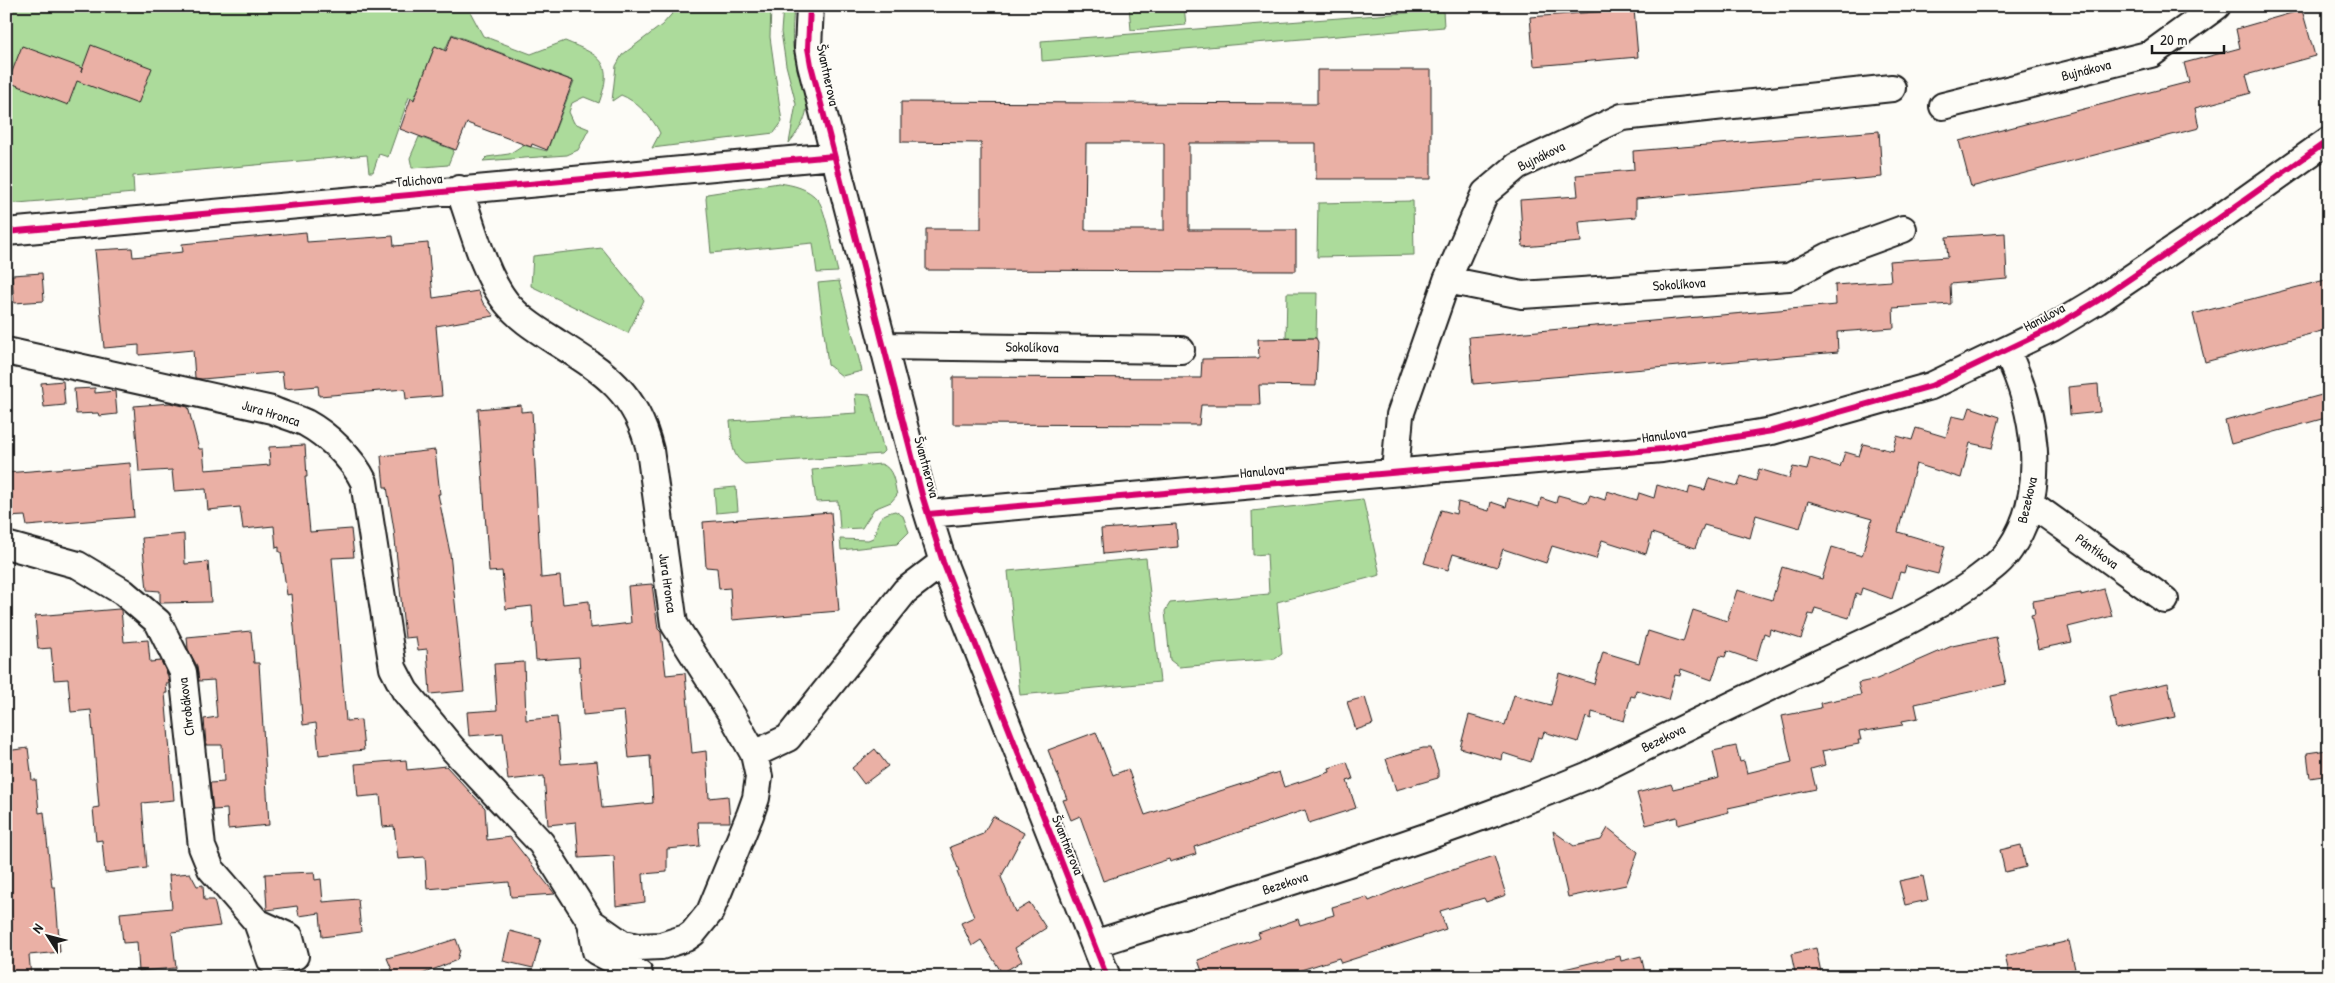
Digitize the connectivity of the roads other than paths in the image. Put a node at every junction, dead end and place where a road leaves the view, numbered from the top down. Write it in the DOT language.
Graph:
graph roads {
  1 [pos="810,6"];
  2 [pos="2217,6"];
  3 [pos="1892,88"];
  4 [pos="1943,106"];
  5 [pos="2329,140"];
  6 [pos="834,156"];
  7 [pos="459,189"];
  8 [pos="1903,229"];
  9 [pos="6,232"];
  10 [pos="1447,280"];
  11 [pos="883,346"];
  12 [pos="1181,350"];
  13 [pos="2006,350"];
  14 [pos="6,351"];
  15 [pos="1395,472"];
  16 [pos="2030,503"];
  17 [pos="928,514"];
  18 [pos="6,545"];
  19 [pos="943,562"];
  20 [pos="2165,600"];
  21 [pos="754,754"];
  22 [pos="257,922"];
  23 [pos="600,929"];
  24 [pos="1094,944"];
  25 [pos="639,977"];
  26 [pos="1107,977"];
  1 -- 6 [label="street, Švantnerova"];
  2 -- 4 [label="street, Bujnákova"];
  3 -- 10 [label="street, Bujnákova"];
  5 -- 13 [label="street, Hanulova"];
  6 -- 7 [label="street, Talichova"];
  6 -- 11 [label="street, Švantnerova"];
  7 -- 9 [label="street, Talichova"];
  7 -- 21 [label="street, Jura Hronca"];
  8 -- 10 [label="street, Sokolíkova"];
  10 -- 15 [label="street, Bujnákova"];
  11 -- 12 [label="street, Sokolíkova"];
  11 -- 17 [label="street, Švantnerova"];
  13 -- 15 [label="street, Hanulova"];
  13 -- 16 [label="street, Bezekova"];
  14 -- 23 [label="street, Jura Hronca"];
  15 -- 17 [label="street, Hanulova"];
  16 -- 20 [label="street, Pántikova"];
  16 -- 24 [label="street, Bezekova"];
  17 -- 19 [label="street, Švantnerova"];
  18 -- 22 [label="street, Chrobákova"];
  19 -- 21 [label="street"];
  19 -- 24 [label="street, Švantnerova"];
  21 -- 23 [label="street, Jura Hronca"];
  23 -- 25 [label="street, Jura Hronca"];
  24 -- 26 [label="street, Švantnerova"];
}
